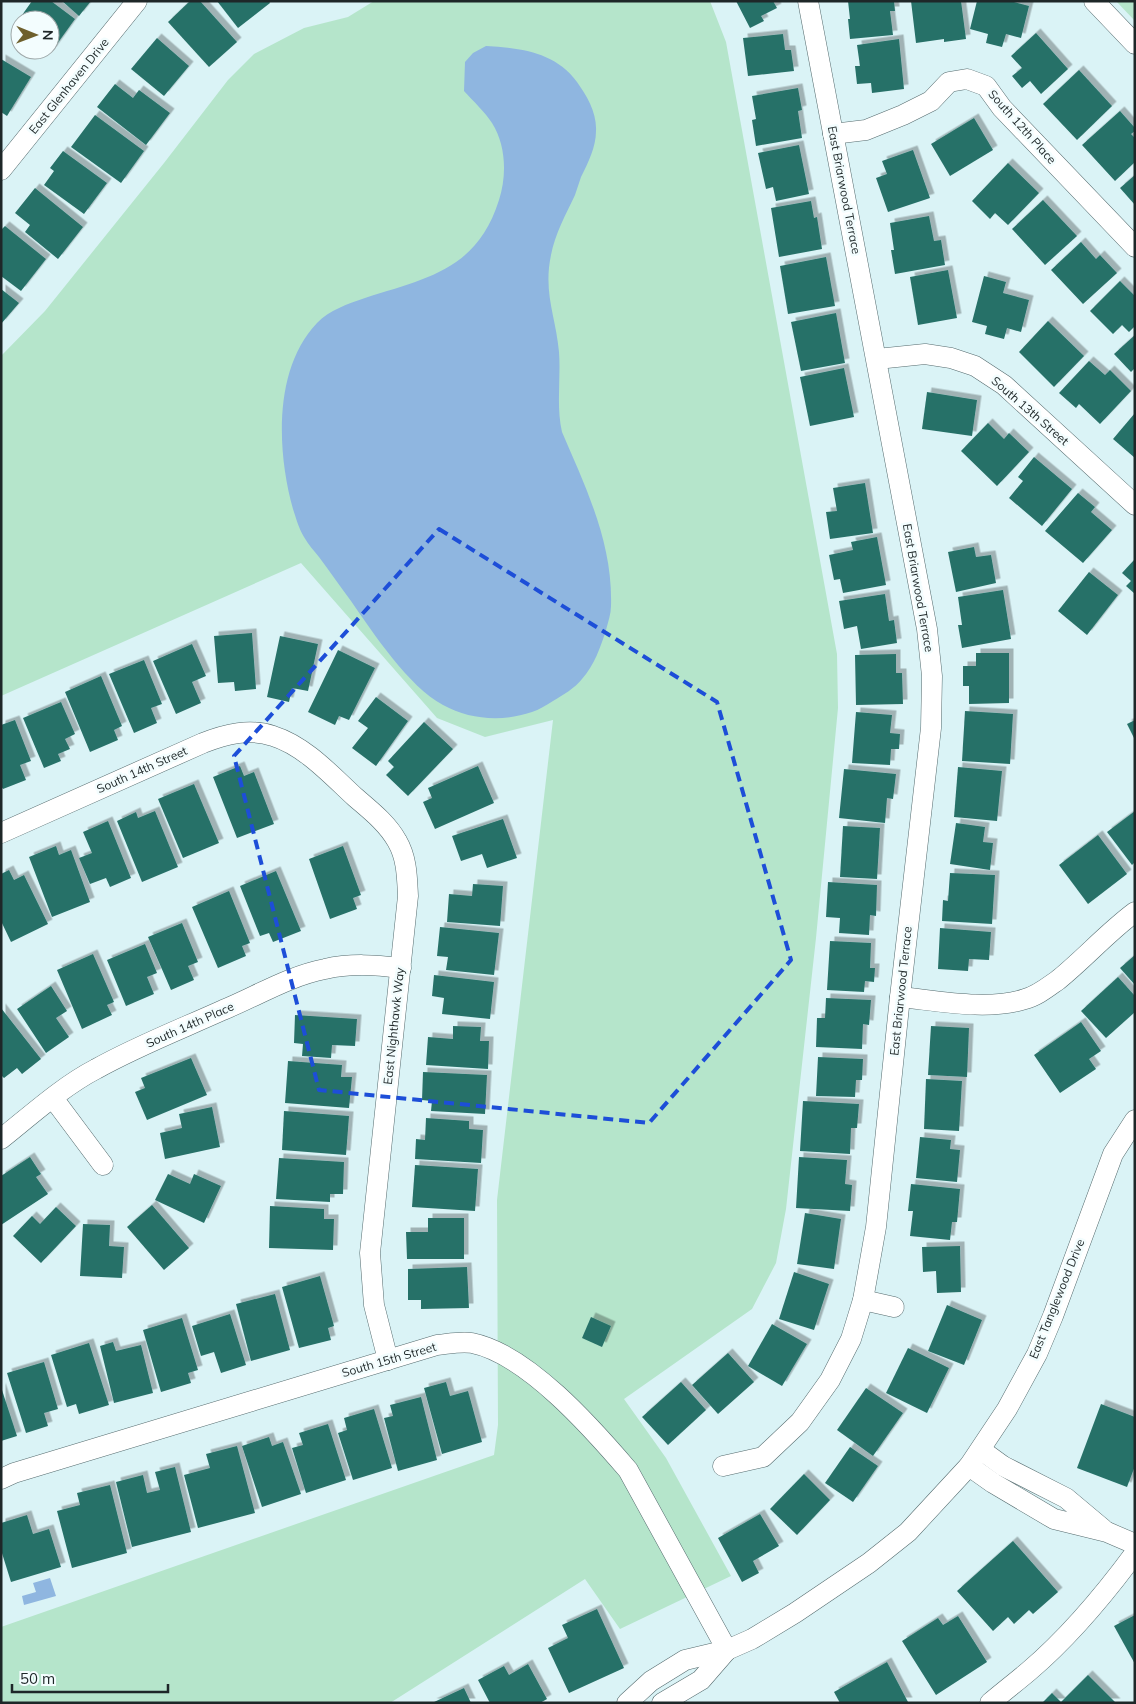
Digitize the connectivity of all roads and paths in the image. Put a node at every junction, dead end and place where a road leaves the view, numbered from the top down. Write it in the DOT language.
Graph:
graph roads {
  1 [pos="137,1"];
  2 [pos="808,1"];
  3 [pos="1094,1"];
  4 [pos="1135,44"];
  5 [pos="833,134"];
  6 [pos="1,170"];
  7 [pos="1135,247"];
  8 [pos="877,359"];
  9 [pos="1135,505"];
  10 [pos="287,741"];
  11 [pos="1,833"];
  12 [pos="1135,912"];
  13 [pos="401,968"];
  14 [pos="900,997"];
  15 [pos="53,1098"];
  16 [pos="1135,1120"];
  17 [pos="1,1139"];
  18 [pos="102,1165"];
  19 [pos="863,1300"];
  20 [pos="894,1307"];
  21 [pos="388,1360"];
  22 [pos="975,1458"];
  23 [pos="723,1466"];
  24 [pos="1,1479"];
  25 [pos="1048,1489"];
  26 [pos="1037,1509"];
  27 [pos="1107,1532"];
  28 [pos="1135,1544"];
  29 [pos="1135,1552"];
  30 [pos="727,1650"];
  31 [pos="667,1671"];
  32 [pos="670,1698"];
  33 [pos="627,1703"];
  34 [pos="990,1703"];
  1 -- 6 [label="street, East Glenhaven Drive"];
  2 -- 5 [label="street, East Briarwood Terrace"];
  3 -- 4 [label="street"];
  5 -- 7 [label="street, South 12th Place"];
  5 -- 8 [label="street, East Briarwood Terrace"];
  8 -- 9 [label="street, South 13th Street"];
  8 -- 14 [label="street, East Briarwood Terrace"];
  10 -- 11 [label="street, South 14th Street"];
  10 -- 13 [label="street, East Nighthawk Way"];
  12 -- 14 [label="street"];
  13 -- 15 [label="street, South 14th Place"];
  13 -- 21 [label="street, East Nighthawk Way"];
  14 -- 19 [label="street, East Briarwood Terrace"];
  15 -- 17 [label="street, South 14th Place"];
  15 -- 18 [label="street"];
  16 -- 22 [label="street, East Tanglewood Drive"];
  19 -- 20 [label="street"];
  19 -- 23 [label="street, East Briarwood Terrace"];
  21 -- 24 [label="street, South 15th Street"];
  21 -- 30 [label="street, South 15th Street"];
  22 -- 25 [label="street"];
  22 -- 26 [label="street"];
  22 -- 30 [label="street, East Tanglewood Drive"];
  25 -- 26 [label="street"];
  25 -- 27 [label="street"];
  26 -- 27 [label="street"];
  27 -- 28 [label="street"];
  29 -- 34 [label="street"];
  30 -- 31 [label="street"];
  30 -- 32 [label="street"];
  31 -- 32 [label="street"];
  31 -- 33 [label="street"];
}
